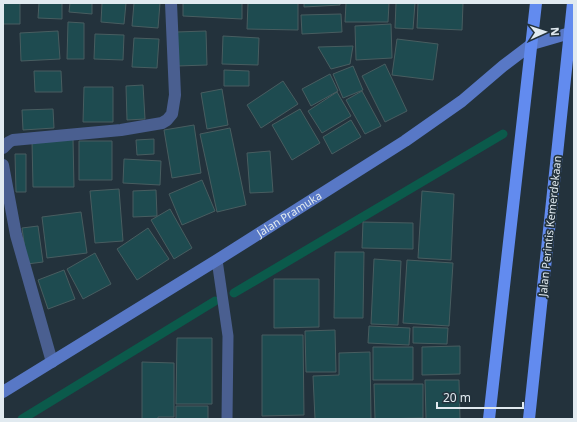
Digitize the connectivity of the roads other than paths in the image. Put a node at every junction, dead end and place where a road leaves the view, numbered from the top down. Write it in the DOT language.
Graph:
graph roads {
  1 [pos="171,3"];
  2 [pos="536,3"];
  3 [pos="573,3"];
  4 [pos="572,33"];
  5 [pos="532,44"];
  6 [pos="3,148"];
  7 [pos="3,165"];
  8 [pos="217,260"];
  9 [pos="52,362"];
  10 [pos="3,392"];
  11 [pos="227,419"];
  12 [pos="489,419"];
  13 [pos="529,419"];
  1 -- 6 [label="street"];
  2 -- 5 [label="main road"];
  3 -- 4 [label="main road, Jalan Perintis Kemerdekaan"];
  4 -- 5 [label="main road, Jalan Pramuka"];
  4 -- 13 [label="main road, Jalan Perintis Kemerdekaan"];
  5 -- 8 [label="main road, Jalan Pramuka"];
  5 -- 12 [label="main road"];
  7 -- 9 [label="street"];
  8 -- 9 [label="main road, Jalan Pramuka"];
  8 -- 11 [label="lane"];
  9 -- 10 [label="main road, Jalan Pramuka"];
}
